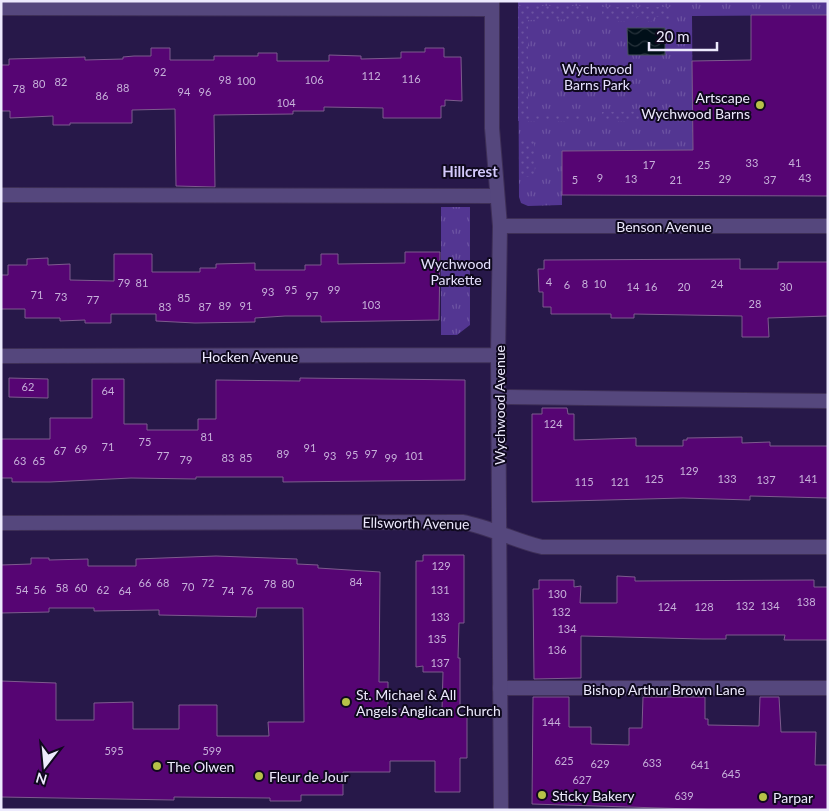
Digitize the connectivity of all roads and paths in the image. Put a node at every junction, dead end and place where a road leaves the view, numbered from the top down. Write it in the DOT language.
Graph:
graph roads {
  1 [pos="492,5"];
  2 [pos="1,8"];
  3 [pos="1,195"];
  4 [pos="497,196"];
  5 [pos="500,226"];
  6 [pos="828,226"];
  7 [pos="498,355"];
  8 [pos="1,356"];
  9 [pos="499,397"];
  10 [pos="828,401"];
  11 [pos="1,523"];
  12 [pos="499,531"];
  13 [pos="828,547"];
  14 [pos="500,688"];
  15 [pos="828,688"];
  16 [pos="501,810"];
  1 -- 2 [label="street"];
  1 -- 4 [label="street, Wychwood Avenue"];
  3 -- 4 [label="street"];
  4 -- 5 [label="street, Wychwood Avenue"];
  5 -- 6 [label="street, Benson Avenue"];
  5 -- 7 [label="street, Wychwood Avenue"];
  7 -- 8 [label="street, Hocken Avenue"];
  7 -- 9 [label="street, Wychwood Avenue"];
  9 -- 10 [label="street"];
  9 -- 12 [label="street, Wychwood Avenue"];
  11 -- 12 [label="street, Ellsworth Avenue"];
  12 -- 13 [label="street, Ellsworth Avenue"];
  12 -- 14 [label="street, Wychwood Avenue"];
  14 -- 15 [label="street, Bishop Arthur Brown Lane"];
  14 -- 16 [label="street, Wychwood Avenue"];
}
